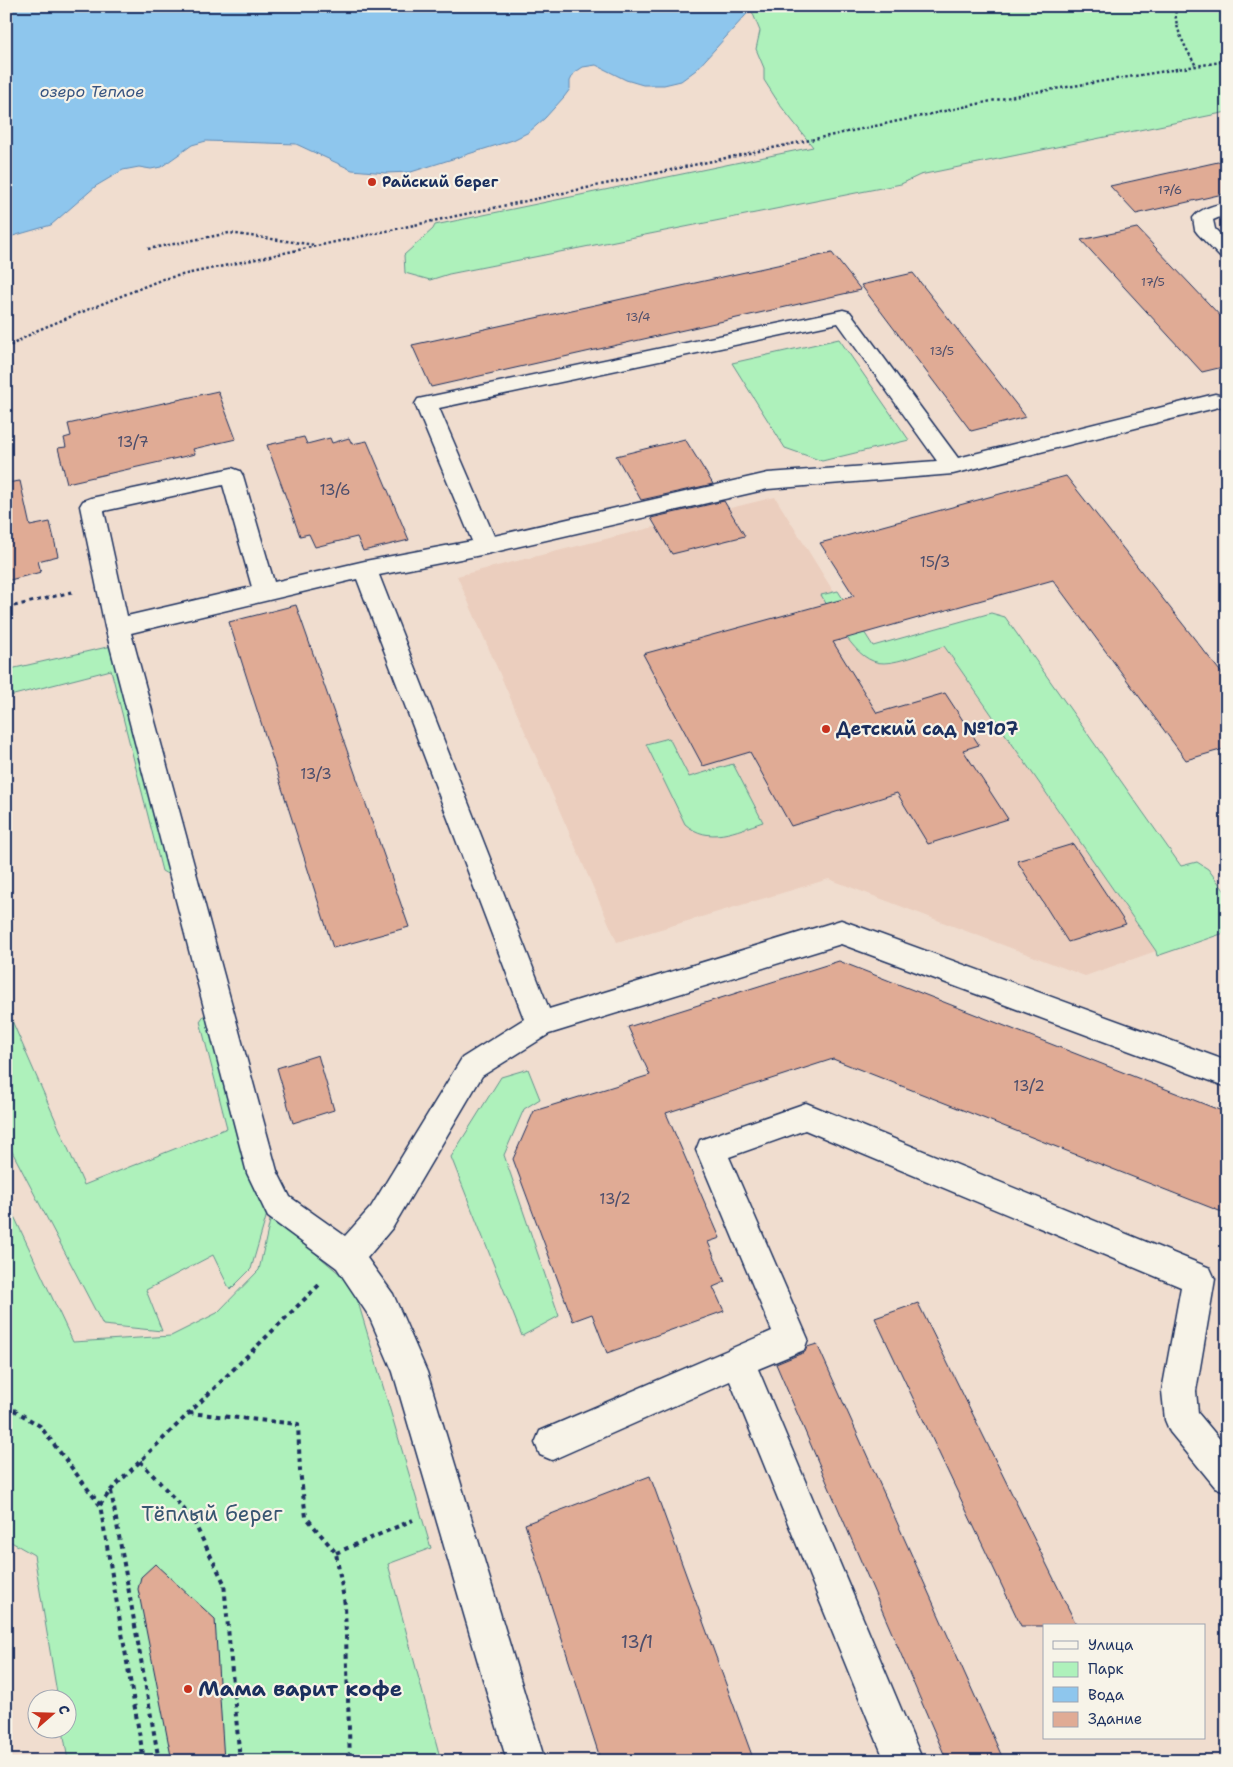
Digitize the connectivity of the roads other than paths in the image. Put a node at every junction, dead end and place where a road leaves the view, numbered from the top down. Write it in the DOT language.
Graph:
graph roads {
  1 [pos="1227,208"];
  2 [pos="1227,253"];
  3 [pos="1223,404"];
  4 [pos="953,467"];
  5 [pos="486,546"];
  6 [pos="365,569"];
  7 [pos="266,592"];
  8 [pos="118,627"];
  9 [pos="540,1024"];
  10 [pos="1227,1074"];
  11 [pos="348,1256"];
  12 [pos="738,1361"];
  13 [pos="552,1443"];
  14 [pos="1227,1475"];
  15 [pos="526,1761"];
  16 [pos="904,1761"];
  1 -- 2 [label="street"];
  3 -- 4 [label="street"];
  4 -- 5 [label="street"];
  4 -- 5 [label="street"];
  5 -- 6 [label="street"];
  6 -- 7 [label="street"];
  6 -- 9 [label="street"];
  7 -- 8 [label="street"];
  7 -- 8 [label="street"];
  8 -- 11 [label="street"];
  9 -- 10 [label="street"];
  9 -- 11 [label="street"];
  11 -- 15 [label="street"];
  12 -- 13 [label="street"];
  12 -- 14 [label="street"];
  12 -- 16 [label="street"];
}
